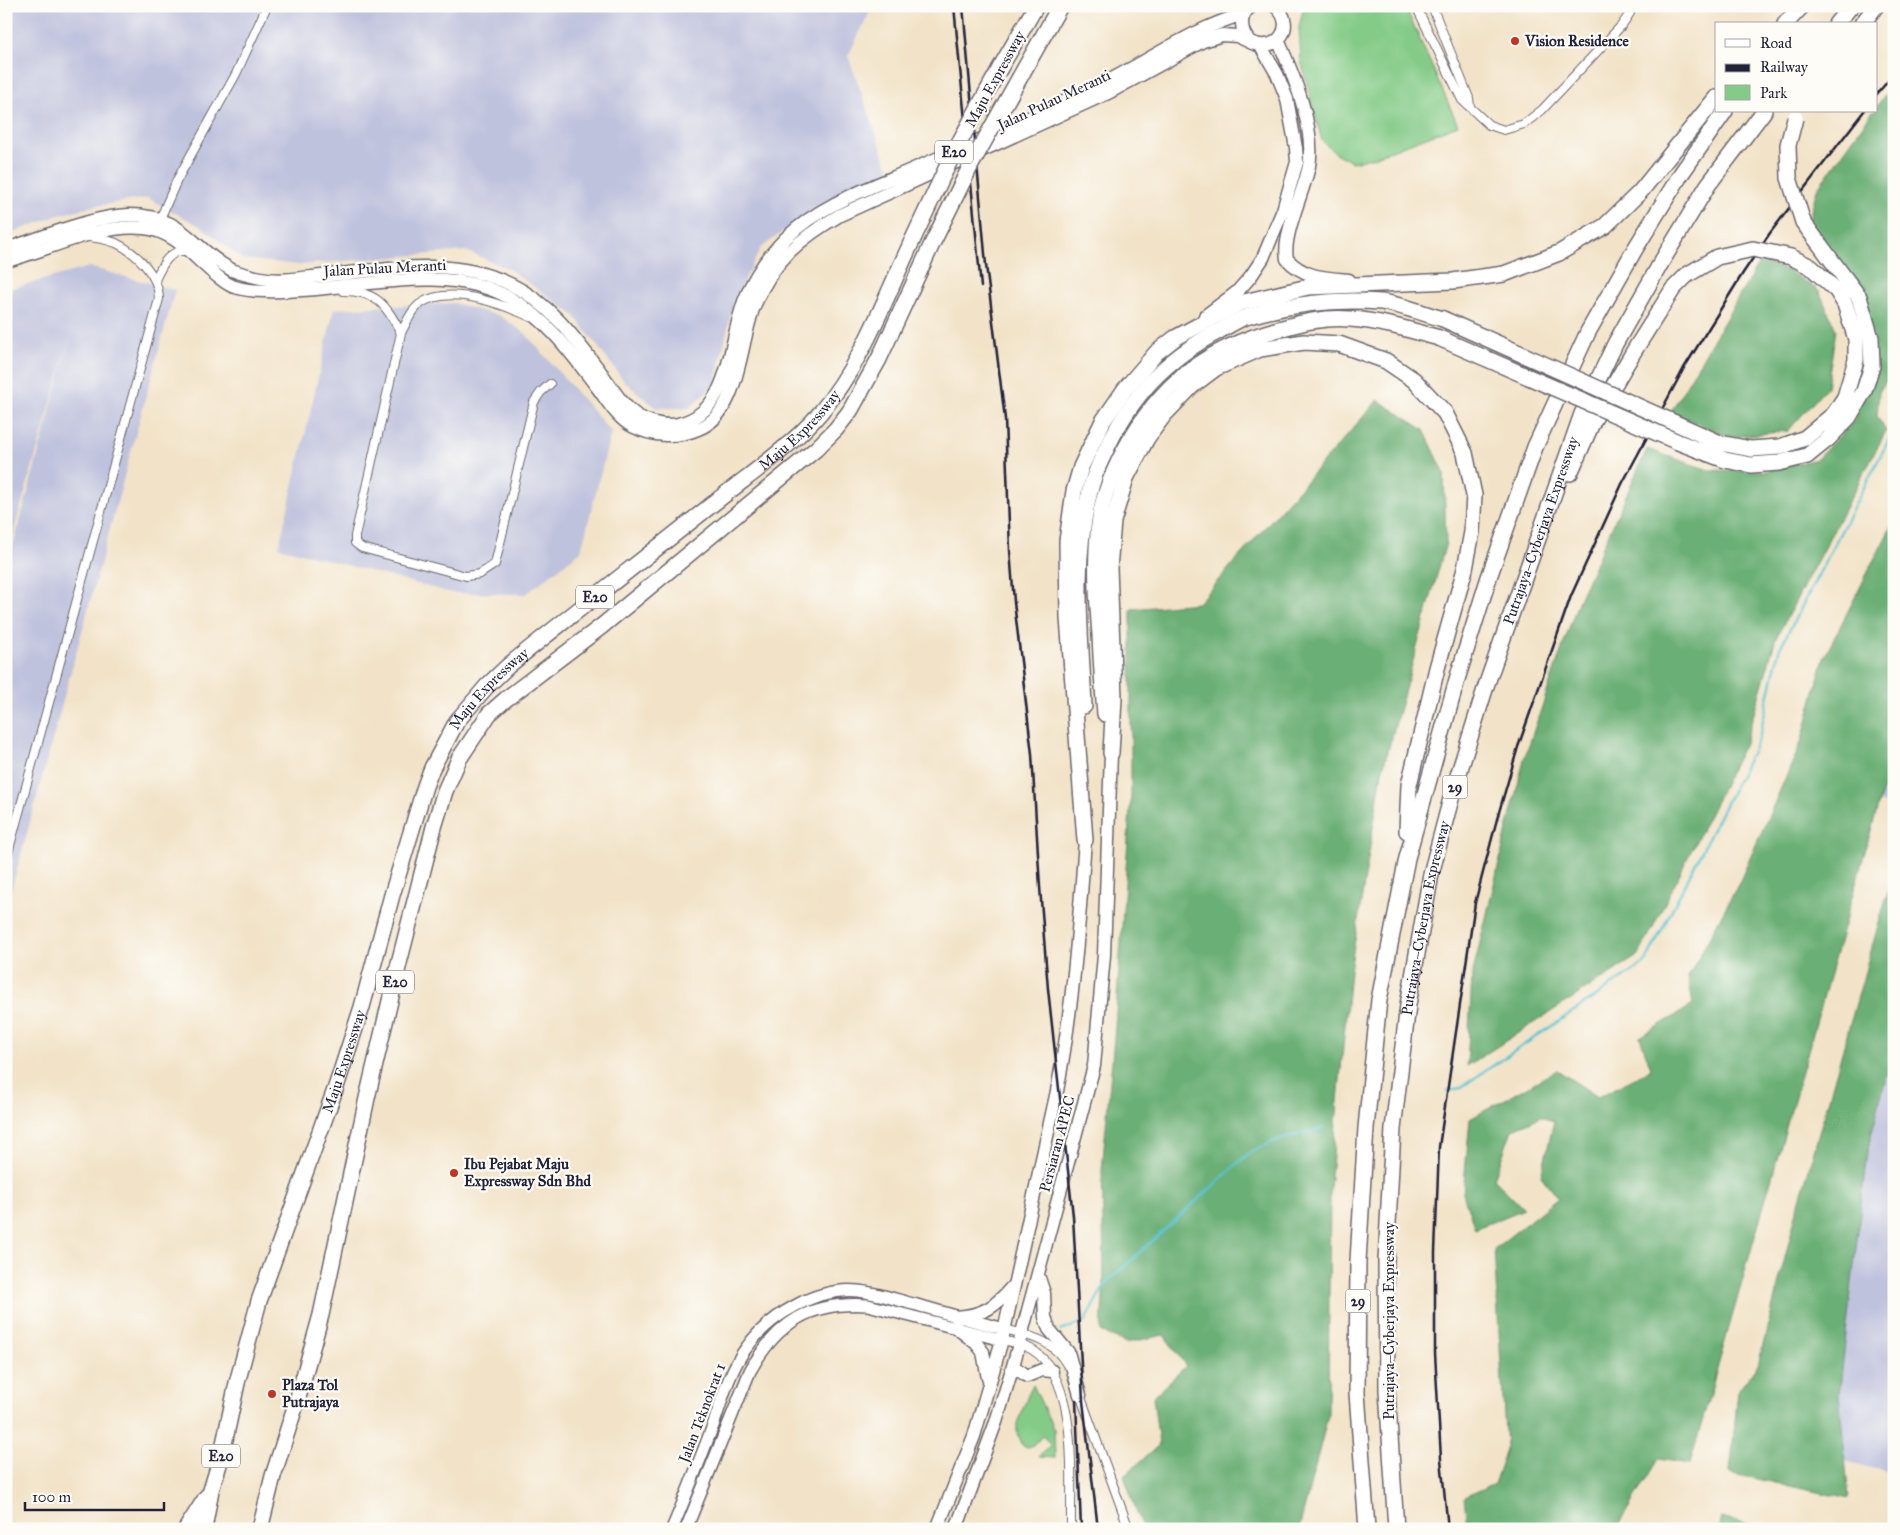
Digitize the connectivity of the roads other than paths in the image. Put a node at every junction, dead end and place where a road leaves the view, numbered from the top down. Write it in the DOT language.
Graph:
graph roads {
  1 [pos="267,6"];
  2 [pos="1036,6"];
  3 [pos="1060,6"];
  4 [pos="1416,6"];
  5 [pos="1432,6"];
  6 [pos="1631,6"];
  7 [pos="1802,6"];
  8 [pos="1851,6"];
  9 [pos="1876,6"];
  10 [pos="1281,8"];
  11 [pos="1248,10"];
  12 [pos="1787,22"];
  13 [pos="1838,22"];
  14 [pos="1864,22"];
  15 [pos="1278,40"];
  16 [pos="1255,43"];
  17 [pos="1715,99"];
  18 [pos="1470,107"];
  19 [pos="1724,112"];
  20 [pos="1763,112"];
  21 [pos="1797,114"];
  22 [pos="160,218"];
  23 [pos="86,236"];
  24 [pos="6,249"];
  25 [pos="190,252"];
  26 [pos="6,261"];
  27 [pos="155,280"];
  28 [pos="1382,283"];
  29 [pos="301,289"];
  30 [pos="545,324"];
  31 [pos="401,333"];
  32 [pos="1175,338"];
  33 [pos="550,384"];
  34 [pos="1521,586"];
  35 [pos="1111,753"];
  36 [pos="1085,840"];
  37 [pos="1406,858"];
  38 [pos="6,860"];
  39 [pos="1038,1275"];
  40 [pos="1015,1284"];
  41 [pos="957,1322"];
  42 [pos="1003,1335"];
  43 [pos="1021,1339"];
  44 [pos="1013,1366"];
  45 [pos="1052,1371"];
  46 [pos="989,1380"];
  47 [pos="1080,1395"];
  48 [pos="211,1490"];
  49 [pos="260,1528"];
  50 [pos="186,1529"];
  51 [pos="204,1529"];
  52 [pos="672,1529"];
  53 [pos="686,1529"];
  54 [pos="938,1529"];
  55 [pos="956,1529"];
  56 [pos="1072,1529"];
  57 [pos="1130,1529"];
  58 [pos="1367,1529"];
  59 [pos="1396,1529"];
  1 -- 22 [label="street"];
  2 -- 48 [label="highway, Maju Expressway / E20, bridge"];
  3 -- 49 [label="highway, Maju Expressway / E20, bridge"];
  4 -- 18 [label="street"];
  5 -- 18 [label="street"];
  6 -- 18 [label="street"];
  7 -- 12 [label="highway"];
  8 -- 13 [label="highway"];
  9 -- 14 [label="highway"];
  10 -- 15 [label="main road"];
  11 -- 16 [label="main road"];
  11 -- 22 [label="main road, Jalan Pulau Meranti"];
  15 -- 16 [label="main road"];
  15 -- 28 [label="main road"];
  16 -- 30 [label="main road, Jalan Pulau Meranti"];
  16 -- 32 [label="main road"];
  17 -- 28 [label="highway"];
  19 -- 37 [label="highway, Putrajaya–Cyberjaya Expressway / 29"];
  20 -- 34 [label="highway, Putrajaya–Cyberjaya Expressway / 29"];
  21 -- 35 [label="highway, bridge"];
  22 -- 24 [label="main road, Jalan Pulau Meranti"];
  23 -- 25 [label="main road, Jalan Pulau Meranti"];
  23 -- 26 [label="main road, Jalan Pulau Meranti"];
  23 -- 27 [label="street"];
  25 -- 27 [label="street"];
  25 -- 29 [label="main road, Jalan Pulau Meranti"];
  27 -- 38 [label="street"];
  28 -- 32 [label="highway"];
  29 -- 30 [label="main road, Jalan Pulau Meranti"];
  29 -- 31 [label="street"];
  30 -- 31 [label="street"];
  31 -- 33 [label="street"];
  32 -- 36 [label="highway"];
  34 -- 36 [label="highway, bridge"];
  34 -- 59 [label="highway, Putrajaya–Cyberjaya Expressway / 29"];
  35 -- 37 [label="highway"];
  35 -- 39 [label="main road, Persiaran APEC"];
  36 -- 40 [label="main road, Persiaran APEC"];
  37 -- 58 [label="highway, Putrajaya–Cyberjaya Expressway / 29"];
  39 -- 43 [label="main road, Persiaran APEC"];
  39 -- 47 [label="main road"];
  40 -- 41 [label="main road"];
  40 -- 42 [label="main road, Persiaran APEC"];
  41 -- 42 [label="main road, Jalan Teknokrat 1"];
  41 -- 46 [label="main road"];
  41 -- 52 [label="main road, Jalan Teknokrat 1"];
  41 -- 53 [label="main road, Jalan Teknokrat 1"];
  42 -- 43 [label="street"];
  42 -- 46 [label="main road, Persiaran APEC"];
  43 -- 44 [label="main road, Persiaran APEC"];
  43 -- 45 [label="street"];
  43 -- 47 [label="street"];
  44 -- 45 [label="main road"];
  44 -- 55 [label="main road, Persiaran APEC"];
  45 -- 56 [label="street"];
  46 -- 54 [label="main road, Persiaran APEC"];
  47 -- 57 [label="street"];
  48 -- 50 [label="highway"];
  48 -- 51 [label="highway, Maju Expressway / E20"];
}
